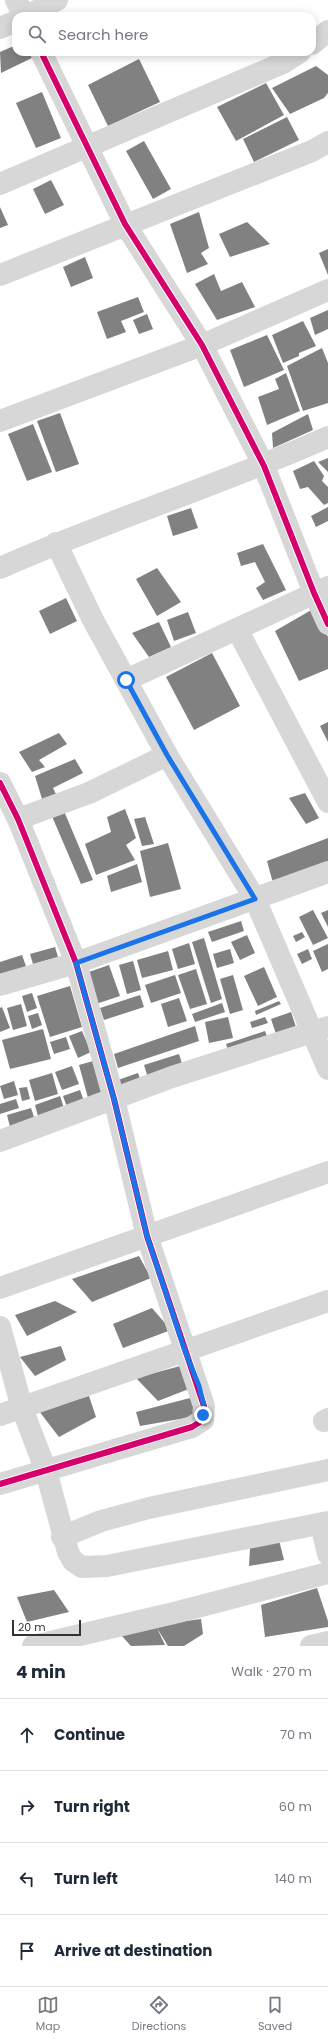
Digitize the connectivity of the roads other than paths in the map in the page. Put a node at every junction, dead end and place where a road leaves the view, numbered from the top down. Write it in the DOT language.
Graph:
graph roads {
  1 [pos="16,0"];
  2 [pos="57,0"];
  3 [pos="22,12"];
  4 [pos="34,12"];
  5 [pos="12,23"];
  6 [pos="0,28"];
  7 [pos="328,31"];
  8 [pos="316,41"];
  9 [pos="43,56"];
  10 [pos="294,56"];
  11 [pos="328,142"];
  12 [pos="88,147"];
  13 [pos="0,184"];
  14 [pos="125,224"];
  15 [pos="0,275"];
  16 [pos="328,290"];
  17 [pos="202,345"];
  18 [pos="0,421"];
  19 [pos="328,438"];
  20 [pos="264,466"];
  21 [pos="56,543"];
  22 [pos="0,568"];
  23 [pos="321,590"];
  24 [pos="328,624"];
  25 [pos="237,629"];
  26 [pos="126,680"];
  27 [pos="167,755"];
  28 [pos="0,783"];
  29 [pos="328,802"];
  30 [pos="18,819"];
  31 [pos="328,872"];
  32 [pos="255,899"];
  33 [pos="76,963"];
  34 [pos="0,985"];
  35 [pos="321,1029"];
  36 [pos="328,1069"];
  37 [pos="114,1099"];
  38 [pos="0,1141"];
  39 [pos="328,1172"];
  40 [pos="147,1236"];
  41 [pos="0,1288"];
  42 [pos="328,1301"];
  43 [pos="0,1327"];
  44 [pos="185,1351"];
  45 [pos="22,1408"];
  46 [pos="0,1415"];
  47 [pos="328,1470"];
  48 [pos="46,1471"];
  49 [pos="0,1484"];
  50 [pos="324,1523"];
  51 [pos="62,1537"];
  52 [pos="328,1554"];
  53 [pos="328,1573"];
  54 [pos="328,1642"];
  55 [pos="34,1646"];
  56 [pos="311,1646"];
  1 -- 3 [label="street"];
  2 -- 4 [label="street"];
  5 -- 6 [label="street"];
  7 -- 8 [label="street"];
  9 -- 12 [label="street"];
  10 -- 12 [label="street"];
  11 -- 14 [label="street"];
  12 -- 13 [label="street"];
  12 -- 14 [label="street"];
  14 -- 15 [label="street"];
  14 -- 17 [label="street"];
  16 -- 17 [label="street"];
  17 -- 18 [label="street"];
  17 -- 20 [label="street"];
  19 -- 20 [label="street"];
  20 -- 21 [label="street"];
  20 -- 23 [label="street"];
  21 -- 22 [label="street"];
  21 -- 26 [label="street"];
  23 -- 24 [label="street"];
  23 -- 25 [label="street"];
  25 -- 26 [label="street"];
  25 -- 29 [label="street"];
  26 -- 27 [label="street"];
  27 -- 30 [label="street"];
  27 -- 32 [label="street"];
  28 -- 30 [label="street"];
  30 -- 33 [label="street"];
  31 -- 32 [label="street"];
  32 -- 33 [label="street"];
  32 -- 35 [label="street"];
  33 -- 34 [label="street"];
  33 -- 37 [label="street"];
  35 -- 36 [label="street"];
  35 -- 37 [label="street"];
  37 -- 38 [label="street"];
  37 -- 40 [label="street"];
  39 -- 40 [label="street"];
  40 -- 41 [label="street"];
  40 -- 44 [label="street"];
  42 -- 44 [label="street"];
  43 -- 45 [label="street"];
  44 -- 45 [label="street"];
  44 -- 48 [label="street"];
  45 -- 46 [label="street"];
  45 -- 48 [label="street"];
  47 -- 51 [label="street"];
  48 -- 49 [label="street"];
  48 -- 51 [label="street"];
  50 -- 51 [label="street"];
  50 -- 52 [label="street"];
  53 -- 55 [label="street"];
  54 -- 56 [label="street"];
}
